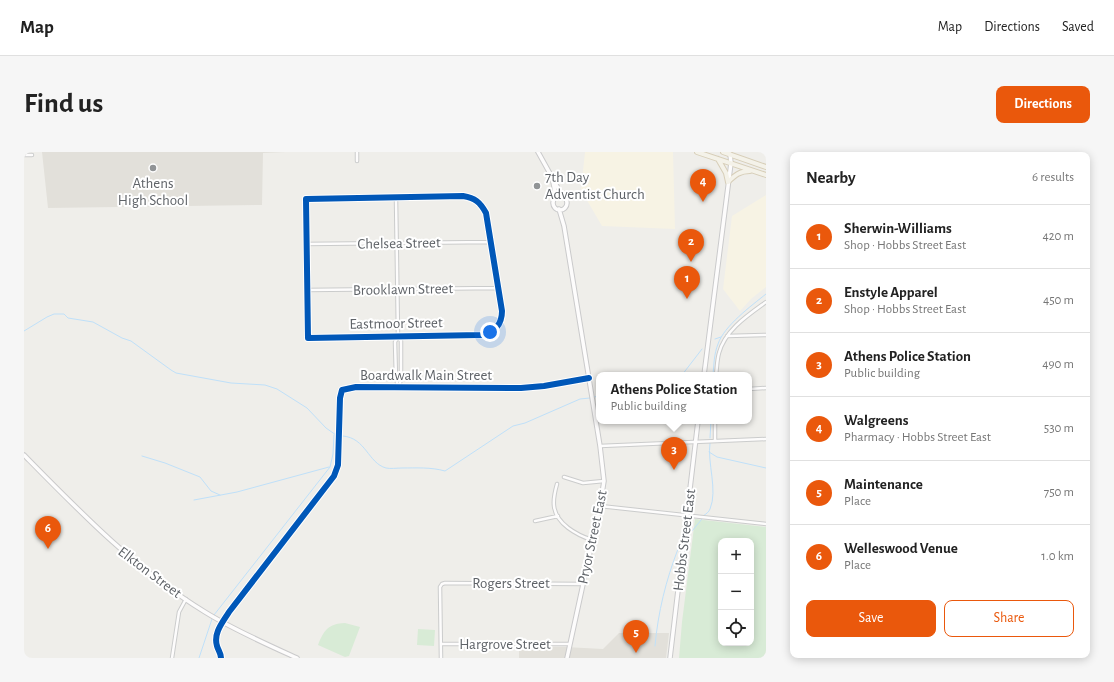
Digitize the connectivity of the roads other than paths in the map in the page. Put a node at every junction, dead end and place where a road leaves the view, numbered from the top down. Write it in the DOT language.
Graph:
graph roads {
  1 [pos="357,152"];
  2 [pos="538,152"];
  3 [pos="697,152"];
  4 [pos="722,152"];
  5 [pos="730,154"];
  6 [pos="24,155"];
  7 [pos="32,155"];
  8 [pos="718,159"];
  9 [pos="357,161"];
  10 [pos="731,163"];
  11 [pos="766,167"];
  12 [pos="755,171"];
  13 [pos="766,175"];
  14 [pos="552,179"];
  15 [pos="728,182"];
  16 [pos="563,197"];
  17 [pos="396,198"];
  18 [pos="556,198"];
  19 [pos="566,206"];
  20 [pos="558,209"];
  21 [pos="564,226"];
  22 [pos="491,242"];
  23 [pos="306,244"];
  24 [pos="397,244"];
  25 [pos="499,288"];
  26 [pos="307,290"];
  27 [pos="398,290"];
  28 [pos="766,302"];
  29 [pos="766,335"];
  30 [pos="398,336"];
  31 [pos="726,336"];
  32 [pos="704,372"];
  33 [pos="716,372"];
  34 [pos="589,378"];
  35 [pos="399,387"];
  36 [pos="766,388"];
  37 [pos="752,389"];
  38 [pos="596,421"];
  39 [pos="596,424"];
  40 [pos="698,424"];
  41 [pos="715,424"];
  42 [pos="766,439"];
  43 [pos="696,441"];
  44 [pos="715,441"];
  45 [pos="600,446"];
  46 [pos="24,455"];
  47 [pos="564,477"];
  48 [pos="604,481"];
  49 [pos="557,484"];
  50 [pos="600,506"];
  51 [pos="558,516"];
  52 [pos="687,516"];
  53 [pos="535,521"];
  54 [pos="766,524"];
  55 [pos="592,540"];
  56 [pos="583,584"];
  57 [pos="186,599"];
  58 [pos="222,622"];
  59 [pos="441,644"];
  60 [pos="569,644"];
  61 [pos="172,658"];
  62 [pos="221,658"];
  63 [pos="297,658"];
  64 [pos="441,658"];
  65 [pos="567,658"];
  66 [pos="670,658"];
  1 -- 9 [label="street"];
  2 -- 14 [label="street"];
  3 -- 8 [label="main road"];
  4 -- 5 [label="main road"];
  5 -- 10 [label="street"];
  5 -- 11 [label="main road"];
  6 -- 7 [label="street"];
  8 -- 10 [label="main road"];
  8 -- 15 [label="main road"];
  10 -- 12 [label="main road"];
  10 -- 15 [label="street"];
  12 -- 13 [label="main road"];
  12 -- 15 [label="main road"];
  14 -- 16 [label="street"];
  14 -- 18 [label="street"];
  15 -- 32 [label="street"];
  16 -- 18 [label="street"];
  16 -- 19 [label="street"];
  17 -- 22 [label="street, Eastmoor Street"];
  17 -- 23 [label="street, Eastmoor Street"];
  17 -- 24 [label="street"];
  18 -- 20 [label="street"];
  19 -- 20 [label="street"];
  19 -- 21 [label="street, Pryor Street East"];
  20 -- 21 [label="street, Pryor Street East"];
  21 -- 34 [label="street, Pryor Street East"];
  22 -- 24 [label="street, Chelsea Street"];
  22 -- 25 [label="street, Eastmoor Street"];
  23 -- 24 [label="street, Chelsea Street"];
  23 -- 26 [label="street, Eastmoor Street"];
  24 -- 27 [label="street"];
  25 -- 27 [label="street, Brooklawn Street"];
  25 -- 30 [label="street, Eastmoor Street"];
  26 -- 27 [label="street, Brooklawn Street"];
  26 -- 30 [label="street, Eastmoor Street"];
  27 -- 30 [label="street"];
  28 -- 31 [label="street"];
  29 -- 31 [label="street"];
  30 -- 35 [label="street"];
  30 -- 35 [label="street"];
  31 -- 33 [label="street"];
  34 -- 35 [label="street, Boardwalk Main Street"];
  34 -- 38 [label="street, Pryor Street East"];
  35 -- 58 [label="street, Boardwalk Main Street"];
  36 -- 37 [label="street"];
  39 -- 45 [label="street, Pryor Street East"];
  40 -- 43 [label="street, Hobbs Street East"];
  41 -- 44 [label="street"];
  42 -- 44 [label="street"];
  43 -- 44 [label="street"];
  43 -- 45 [label="street"];
  43 -- 52 [label="street, Hobbs Street East"];
  45 -- 48 [label="street, Pryor Street East"];
  46 -- 57 [label="street, Elkton Street"];
  47 -- 48 [label="street"];
  48 -- 50 [label="street, Pryor Street East"];
  49 -- 51 [label="street"];
  50 -- 52 [label="street"];
  50 -- 55 [label="street, Pryor Street East"];
  51 -- 53 [label="street"];
  51 -- 55 [label="street"];
  52 -- 54 [label="street"];
  52 -- 66 [label="street, Hobbs Street East"];
  55 -- 56 [label="street, Pryor Street East"];
  56 -- 59 [label="street, Rogers Street"];
  56 -- 60 [label="street, Pryor Street East"];
  57 -- 58 [label="street, Elkton Street"];
  57 -- 61 [label="street"];
  58 -- 62 [label="street"];
  58 -- 63 [label="street, Elkton Street"];
  59 -- 60 [label="street, Hargrove Street"];
  59 -- 64 [label="street"];
  60 -- 65 [label="street, Pryor Street East"];
}
